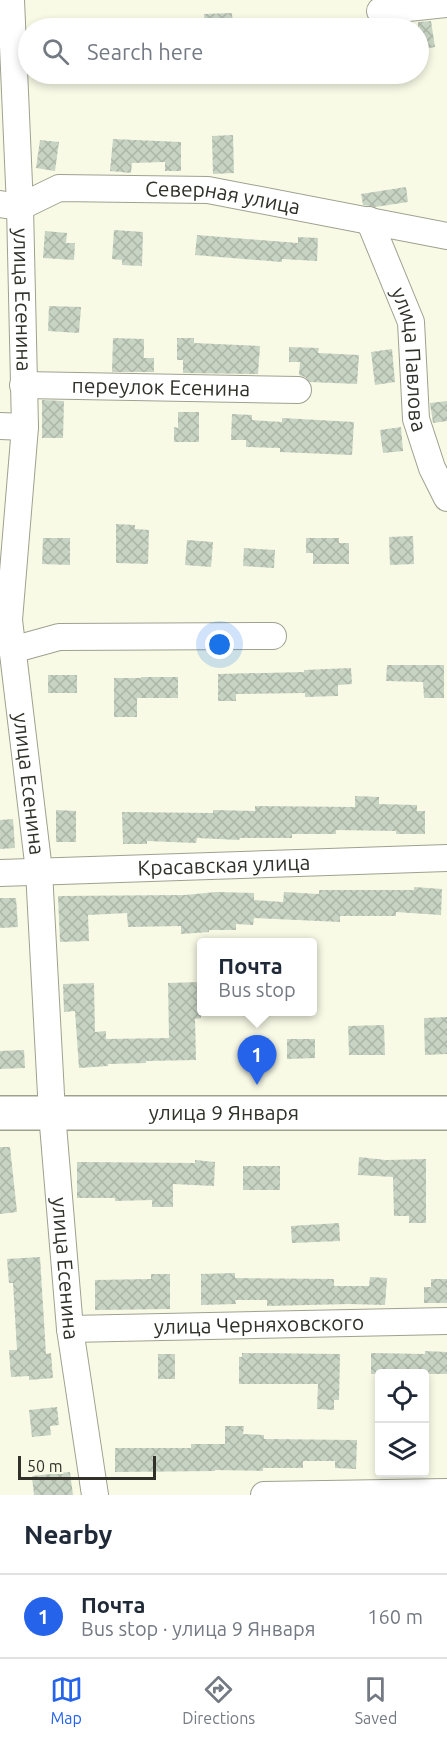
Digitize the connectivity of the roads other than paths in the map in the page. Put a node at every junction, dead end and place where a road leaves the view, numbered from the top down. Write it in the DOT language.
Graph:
graph roads {
  1 [pos="11,0"];
  2 [pos="447,4"];
  3 [pos="380,10"];
  4 [pos="10,206"];
  5 [pos="369,220"];
  6 [pos="447,236"];
  7 [pos="23,385"];
  8 [pos="298,390"];
  9 [pos="12,426"];
  10 [pos="447,498"];
  11 [pos="4,620"];
  12 [pos="273,636"];
  13 [pos="12,650"];
  14 [pos="447,858"];
  15 [pos="39,871"];
  16 [pos="0,873"];
  17 [pos="0,1113"];
  18 [pos="52,1113"];
  19 [pos="447,1113"];
  20 [pos="447,1322"];
  21 [pos="70,1329"];
  22 [pos="447,1492"];
  23 [pos="95,1495"];
  24 [pos="264,1495"];
  1 -- 4 [label="street, улица Есенина"];
  2 -- 3 [label="street"];
  4 -- 5 [label="street, Северная улица"];
  4 -- 7 [label="street, улица Есенина"];
  5 -- 6 [label="street, Северная улица"];
  5 -- 10 [label="street, улица Павлова"];
  7 -- 8 [label="street, переулок Есенина"];
  7 -- 9 [label="street, улица Есенина"];
  9 -- 11 [label="street, улица Есенина"];
  11 -- 13 [label="street, улица Есенина"];
  12 -- 13 [label="street"];
  13 -- 15 [label="street, улица Есенина"];
  14 -- 15 [label="street, Красавская улица"];
  15 -- 16 [label="street, Красавская улица"];
  15 -- 18 [label="street, улица Есенина"];
  17 -- 18 [label="main road, улица 9 Января"];
  18 -- 19 [label="main road, улица 9 Января"];
  18 -- 21 [label="street, улица Есенина"];
  20 -- 21 [label="street, улица Черняховского"];
  21 -- 23 [label="street, улица Есенина"];
  22 -- 24 [label="street"];
}
